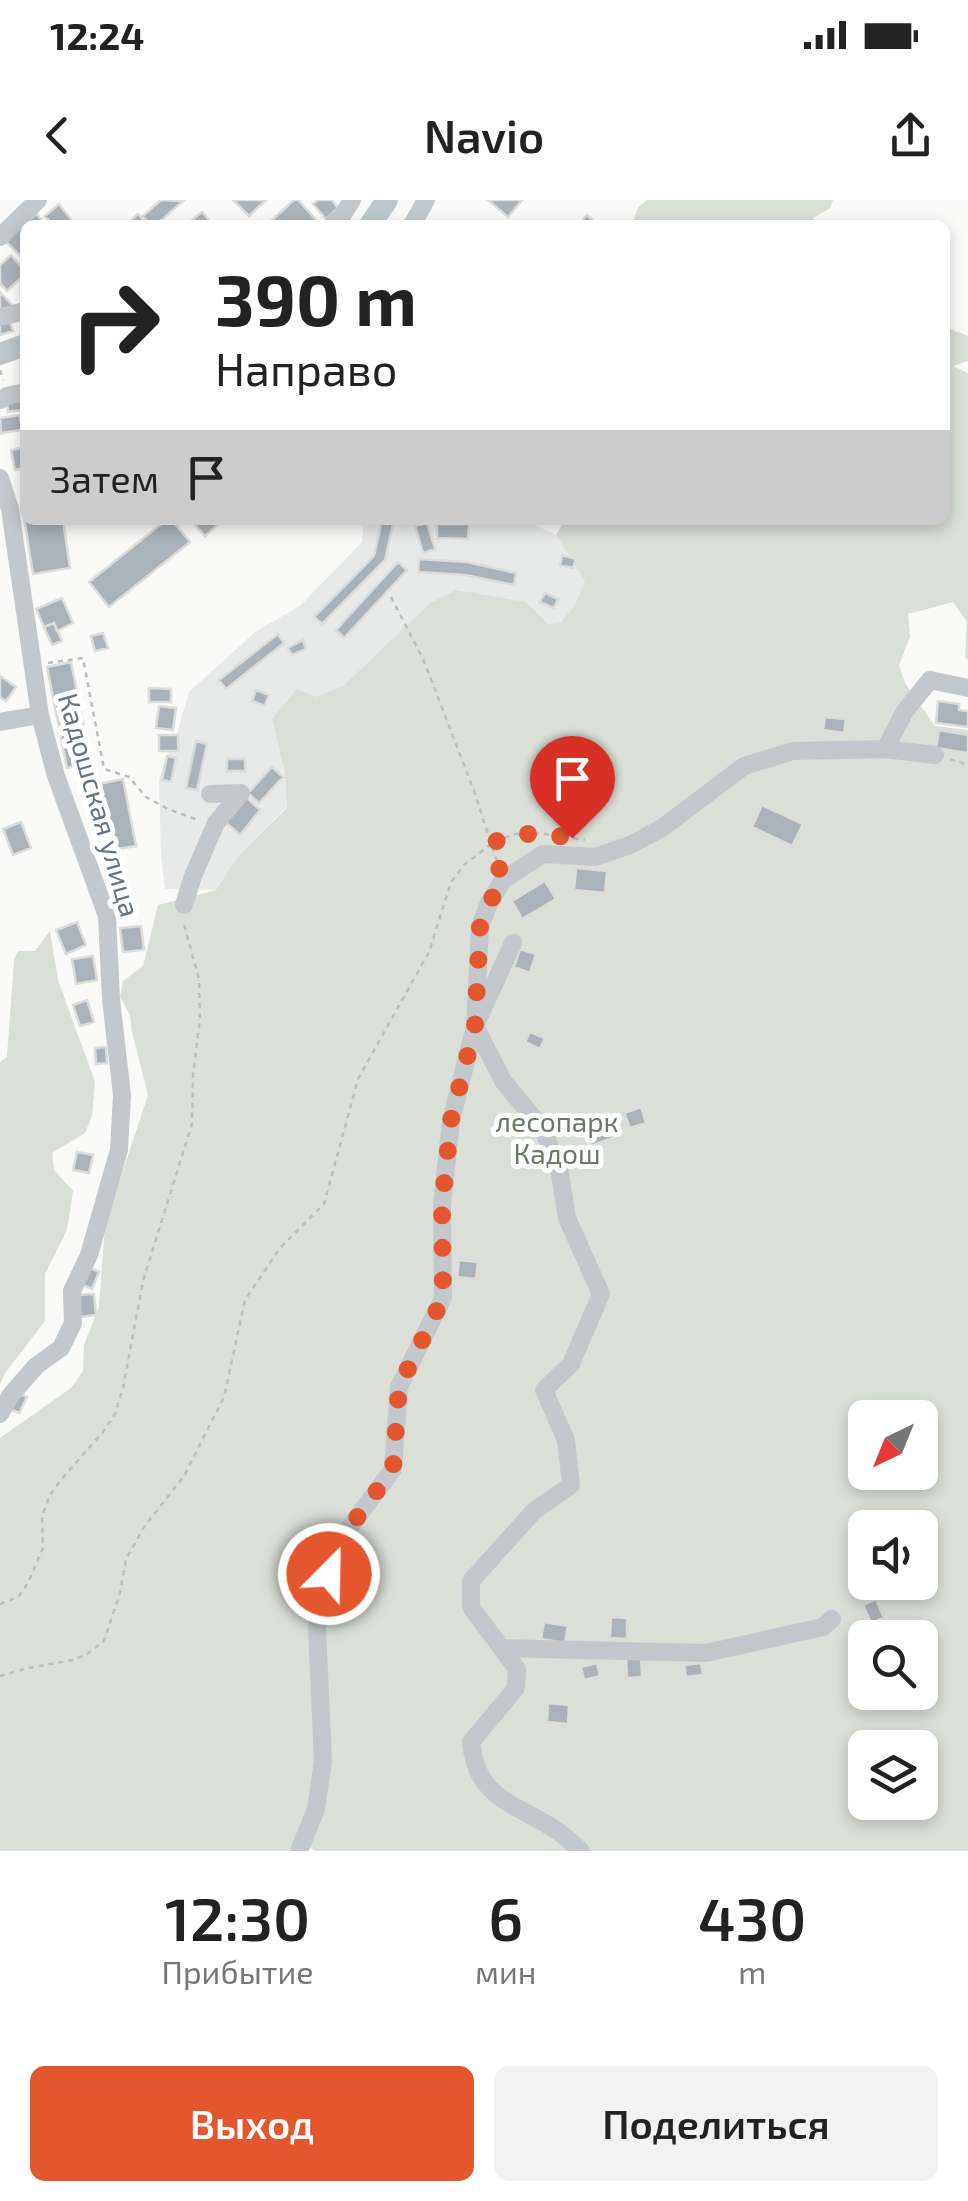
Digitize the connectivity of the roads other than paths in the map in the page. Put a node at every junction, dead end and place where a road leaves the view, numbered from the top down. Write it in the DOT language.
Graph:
graph roads {
  1 [pos="38,200"];
  2 [pos="0,238"];
  3 [pos="0,478"];
  4 [pos="968,688"];
  5 [pos="40,714"];
  6 [pos="0,722"];
  7 [pos="884,749"];
  8 [pos="935,754"];
  9 [pos="210,794"];
  10 [pos="184,906"];
  11 [pos="513,943"];
  12 [pos="475,1026"];
  13 [pos="0,1414"];
  14 [pos="832,1619"];
  15 [pos="502,1648"];
  16 [pos="299,1851"];
  17 [pos="581,1851"];
  1 -- 2 [label="street"];
  3 -- 5 [label="street, Кадошская улица"];
  4 -- 7 [label="street"];
  5 -- 6 [label="street"];
  5 -- 13 [label="street, Кадошская улица"];
  7 -- 8 [label="street"];
  7 -- 12 [label="street"];
  9 -- 10 [label="street"];
  11 -- 12 [label="street"];
  12 -- 15 [label="street"];
  12 -- 16 [label="street"];
  14 -- 15 [label="street"];
  15 -- 17 [label="street"];
}
